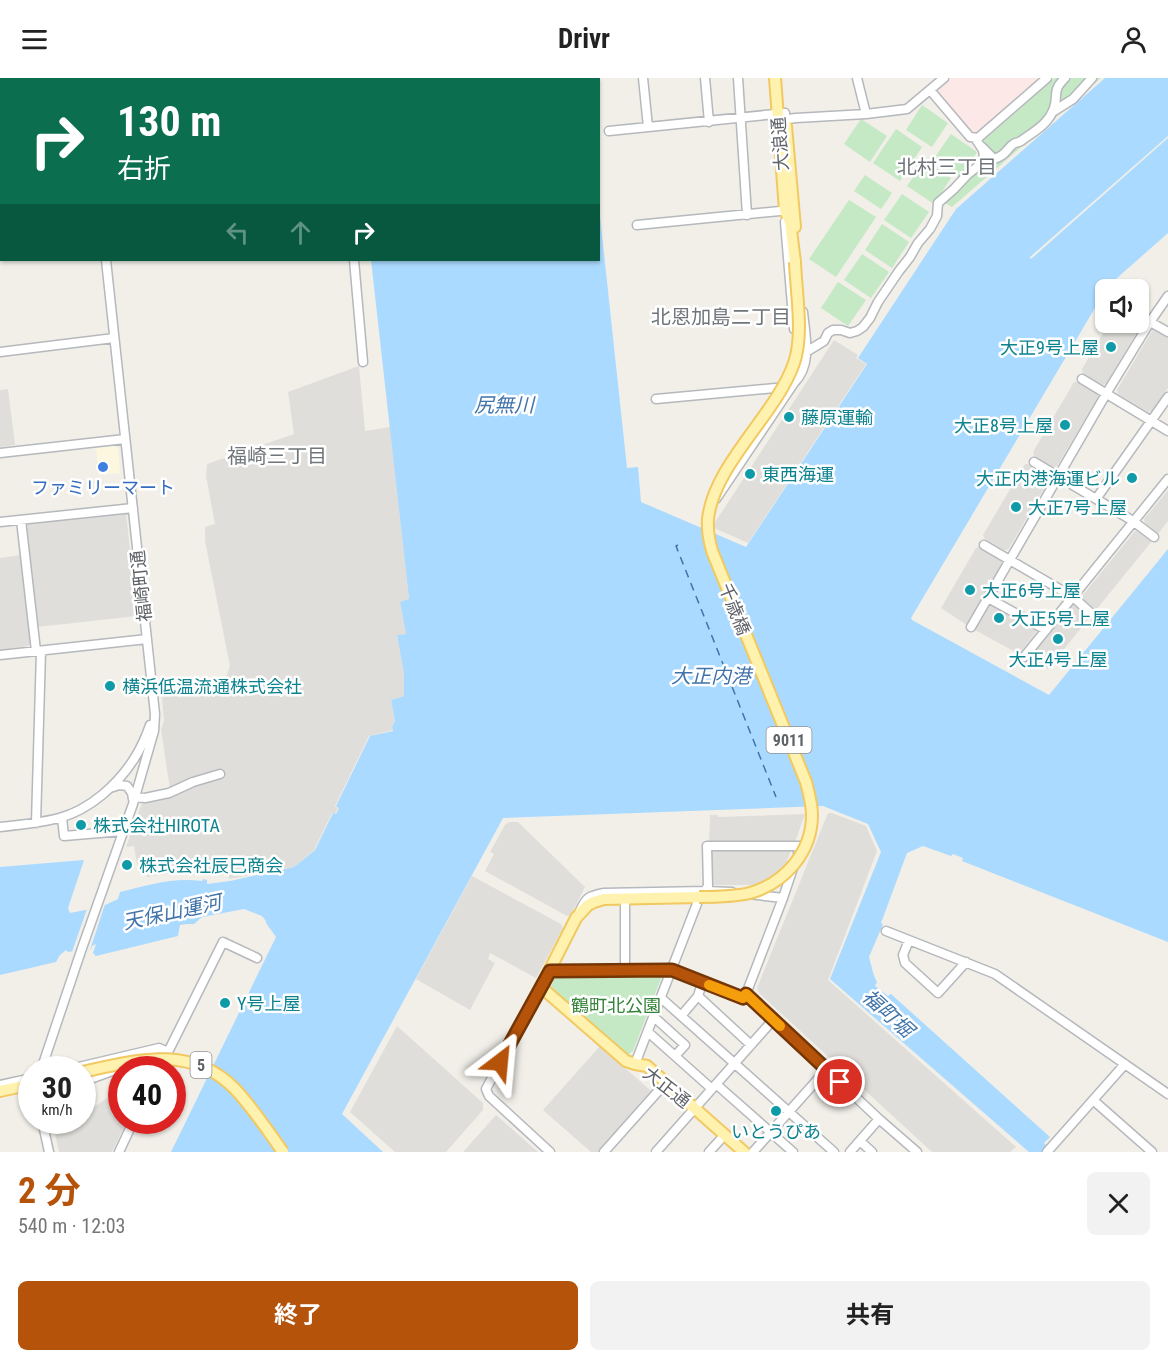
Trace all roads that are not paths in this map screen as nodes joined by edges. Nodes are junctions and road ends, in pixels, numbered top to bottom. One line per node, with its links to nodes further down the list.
1 (643, 78): 18 (street)
2 (705, 78): 17 (street)
3 (738, 78): 16 (street)
4 (775, 78): 15 (main road, 大浪通)
5 (782, 78): 15 (main road, 大浪通)
6 (856, 78): 14 (street)
7 (928, 78): 12 (street)
8 (944, 78): 12 (street)
9 (1047, 78): 20 (street)
10 (1065, 78): 13 (street)
11 (1092, 78): 13 (street)
12 (931, 90): 14 (street); 20 (street)
13 (1054, 111): 22 (street)
14 (866, 114): 15 (street)
15 (782, 117): 16 (street); 24 (main road, 大浪通)
16 (741, 118): 17 (street); 25 (street)
17 (709, 122): 18 (street)
18 (648, 127): 19 (street)
19 (609, 131)
20 (975, 138): 21 (street)
21 (982, 147): 22 (street); 23 (street)
22 (993, 159): 23 (street)
23 (980, 166): 37 (street)
24 (789, 210): 25 (street); 27 (main road); 28 (main road, 千歳橋); 35 (street)
25 (747, 214): 26 (street)
26 (637, 225)
27 (796, 233): 28 (main road); 37 (street)
28 (793, 248): 80 (main road, 千歳橋 / 9011, bridge)
29 (106, 261): 34 (street, 福崎町通)
30 (354, 261): 38 (street)
31 (1168, 296): 32 (street)
32 (1150, 322): 33 (street); 41 (street)
33 (1168, 332)
34 (114, 338): 36 (street); 46 (street, 福崎町通)
35 (796, 348): 37 (street); 40 (street)
36 (0, 352)
37 (806, 352): 40 (street)
38 (363, 362)
39 (1082, 379): 41 (street)
40 (793, 385): 43 (street); 53 (street)
41 (1106, 394): 44 (street); 49 (street)
42 (1168, 397): 44 (street)
43 (656, 399)
44 (1151, 421): 45 (street); 51 (street)
45 (1168, 431)
46 (125, 439): 47 (street); 52 (street, 福崎町通)
47 (0, 453)
48 (1034, 462): 49 (street)
49 (1059, 476): 51 (street); 59 (street)
50 (1168, 479): 55 (street)
51 (1096, 499): 55 (street)
52 (133, 508): 54 (street); 65 (street, 福崎町通)
53 (702, 519)
54 (21, 520): 56 (street); 66 (street)
55 (1133, 521): 57 (street); 60 (street)
56 (0, 522)
57 (1154, 537)
58 (984, 545): 59 (street)
59 (1010, 560): 60 (street); 61 (street)
60 (1073, 597): 62 (street); 64 (street)
61 (988, 598): 63 (street); 64 (street)
62 (1092, 614)
63 (971, 627)
64 (1046, 630): 68 (street)
65 (147, 639): 66 (street); 69 (street, 福崎町通)
66 (38, 651): 67 (street); 74 (street)
67 (0, 655)
68 (1024, 657)
69 (155, 714): 71 (street); 72 (street, 福崎町通)
70 (220, 774): 72 (street)
71 (110, 788): 72 (street); 73 (street)
72 (134, 801): 76 (street, 福崎町通)
73 (62, 818): 74 (street); 76 (street)
74 (36, 823): 75 (street)
75 (0, 826)
76 (123, 831): 101 (street, 福崎町通)
77 (705, 891): 78 (street); 78 (street); 79 (street); 82 (street)
78 (783, 898): 92 (street)
79 (698, 901): 81 (street); 88 (street)
80 (598, 903): 81 (street); 82 (main road)
81 (625, 903): 87 (street)
82 (579, 914): 89 (main road)
83 (886, 931): 84 (street)
84 (909, 940): 86 (street); 86 (street)
85 (257, 958): 100 (street)
86 (966, 962): 107 (street)
87 (625, 970): 88 (street); 89 (street)
88 (672, 970): 90 (street); 94 (street)
89 (550, 971): 91 (main road)
90 (702, 982): 92 (street); 93 (street)
91 (541, 987): 106 (main road); 131 (street)
92 (746, 994): 97 (street)
93 (698, 996): 95 (street); 99 (street)
94 (661, 998): 95 (street); 96 (street)
95 (681, 1016): 105 (street)
96 (654, 1017): 98 (street); 103 (street)
97 (773, 1020): 99 (street); 109 (street)
98 (648, 1032): 103 (street); 106 (street)
99 (751, 1045): 105 (street)
100 (168, 1052): 102 (street); 104 (street)
101 (46, 1056)
102 (166, 1056)
103 (675, 1056): 113 (street)
104 (96, 1063)
105 (735, 1063): 113 (street); 121 (street)
106 (635, 1064): 114 (main road, 大正通); 120 (main road, 大正通)
107 (1125, 1064): 117 (street); 119 (street)
108 (96, 1069): 130 (main road, 5, bridge)
109 (826, 1070): 121 (street); 122 (street)
110 (18, 1081): 111 (street)
111 (0, 1085)
112 (18, 1087): 115 (main road)
113 (714, 1087): 120 (street); 123 (street)
114 (661, 1088): 120 (main road, 大正通); 132 (street)
115 (0, 1091)
116 (18, 1092): 118 (street)
117 (1168, 1094)
118 (0, 1096)
119 (1093, 1100): 143 (street); 144 (street)
120 (692, 1111): 126 (main road, 大正通); 133 (street); 136 (main road, 大正通)
121 (789, 1112): 123 (street); 139 (street)
122 (879, 1119): 127 (street); 142 (street)
123 (770, 1132): 137 (street); 138 (street)
124 (45, 1134): 128 (street)
125 (127, 1134): 129 (street)
126 (720, 1140): 134 (street); 135 (main road, 大正通)
127 (860, 1141): 140 (street); 141 (street)
128 (49, 1152)
129 (119, 1152)
130 (283, 1152)
131 (550, 1152)
132 (604, 1152)
133 (656, 1152)
134 (709, 1152)
135 (734, 1152)
136 (744, 1152)
137 (753, 1152)
138 (793, 1152)
139 (834, 1152)
140 (850, 1152)
141 (872, 1152)
142 (917, 1152)
143 (1047, 1152)
144 (1152, 1152)

